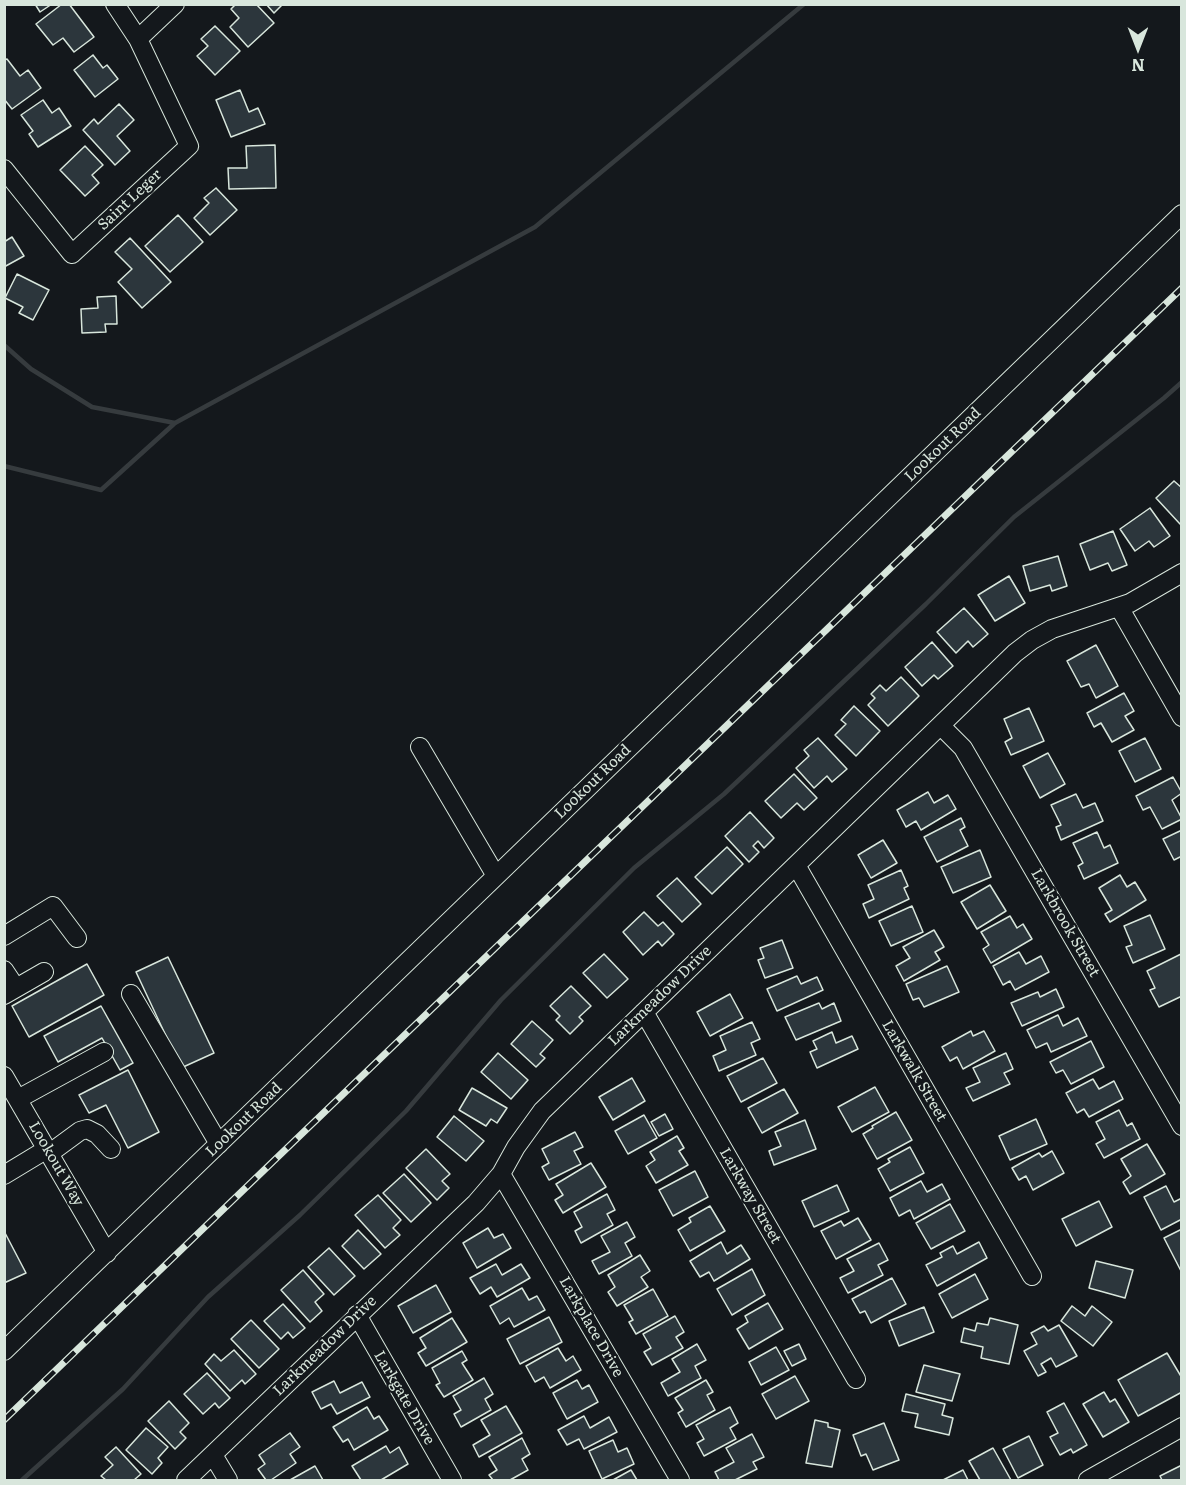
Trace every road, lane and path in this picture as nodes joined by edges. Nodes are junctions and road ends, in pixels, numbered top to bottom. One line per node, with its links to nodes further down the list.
1 (116, 4): 3 (street)
2 (175, 4): 3 (street)
3 (138, 39): 4 (street, Saint Leger)
4 (4, 169)
5 (1182, 214): 12 (street, Lookout Road)
6 (1182, 573): 7 (street, Larkmeadow Drive)
7 (1119, 607): 8 (street); 9 (street, Larkmeadow Drive)
8 (1182, 717)
9 (941, 726): 11 (street, Larkmeadow Drive); 23 (street, Larkbrook Street)
10 (420, 747): 12 (street)
11 (796, 865): 19 (street, Larkmeadow Drive); 30 (street, Larkwalk Street)
12 (496, 876): 24 (street, Lookout Road)
13 (4, 936): 14 (street)
14 (77, 938)
15 (4, 970): 17 (street)
16 (44, 972): 17 (street)
17 (10, 992)
18 (131, 994): 24 (street)
19 (644, 1012): 27 (street, Larkmeadow Drive); 33 (street, Larkway Street)
20 (104, 1052): 22 (street)
21 (4, 1076): 22 (street, Lookout Way)
22 (18, 1099): 26 (street, Lookout Way)
23 (1182, 1126)
24 (219, 1144): 29 (street, Lookout Road)
25 (111, 1149): 26 (street)
26 (48, 1151): 28 (street); 29 (street, Lookout Way)
27 (501, 1174): 31 (street, Larkmeadow Drive); 39 (street, Larkplace Drive)
28 (4, 1175)
29 (107, 1253): 32 (street, Lookout Road)
30 (1032, 1276)
31 (357, 1315): 35 (street, Larkmeadow Drive); 38 (street, Larkgate Drive)
32 (4, 1351)
33 (856, 1379)
34 (1182, 1427): 40 (street)
35 (213, 1455): 36 (street, Larkmeadow Drive); 37 (street)
36 (186, 1480)
37 (228, 1480)
38 (452, 1480)
39 (680, 1480)
40 (1088, 1480)

